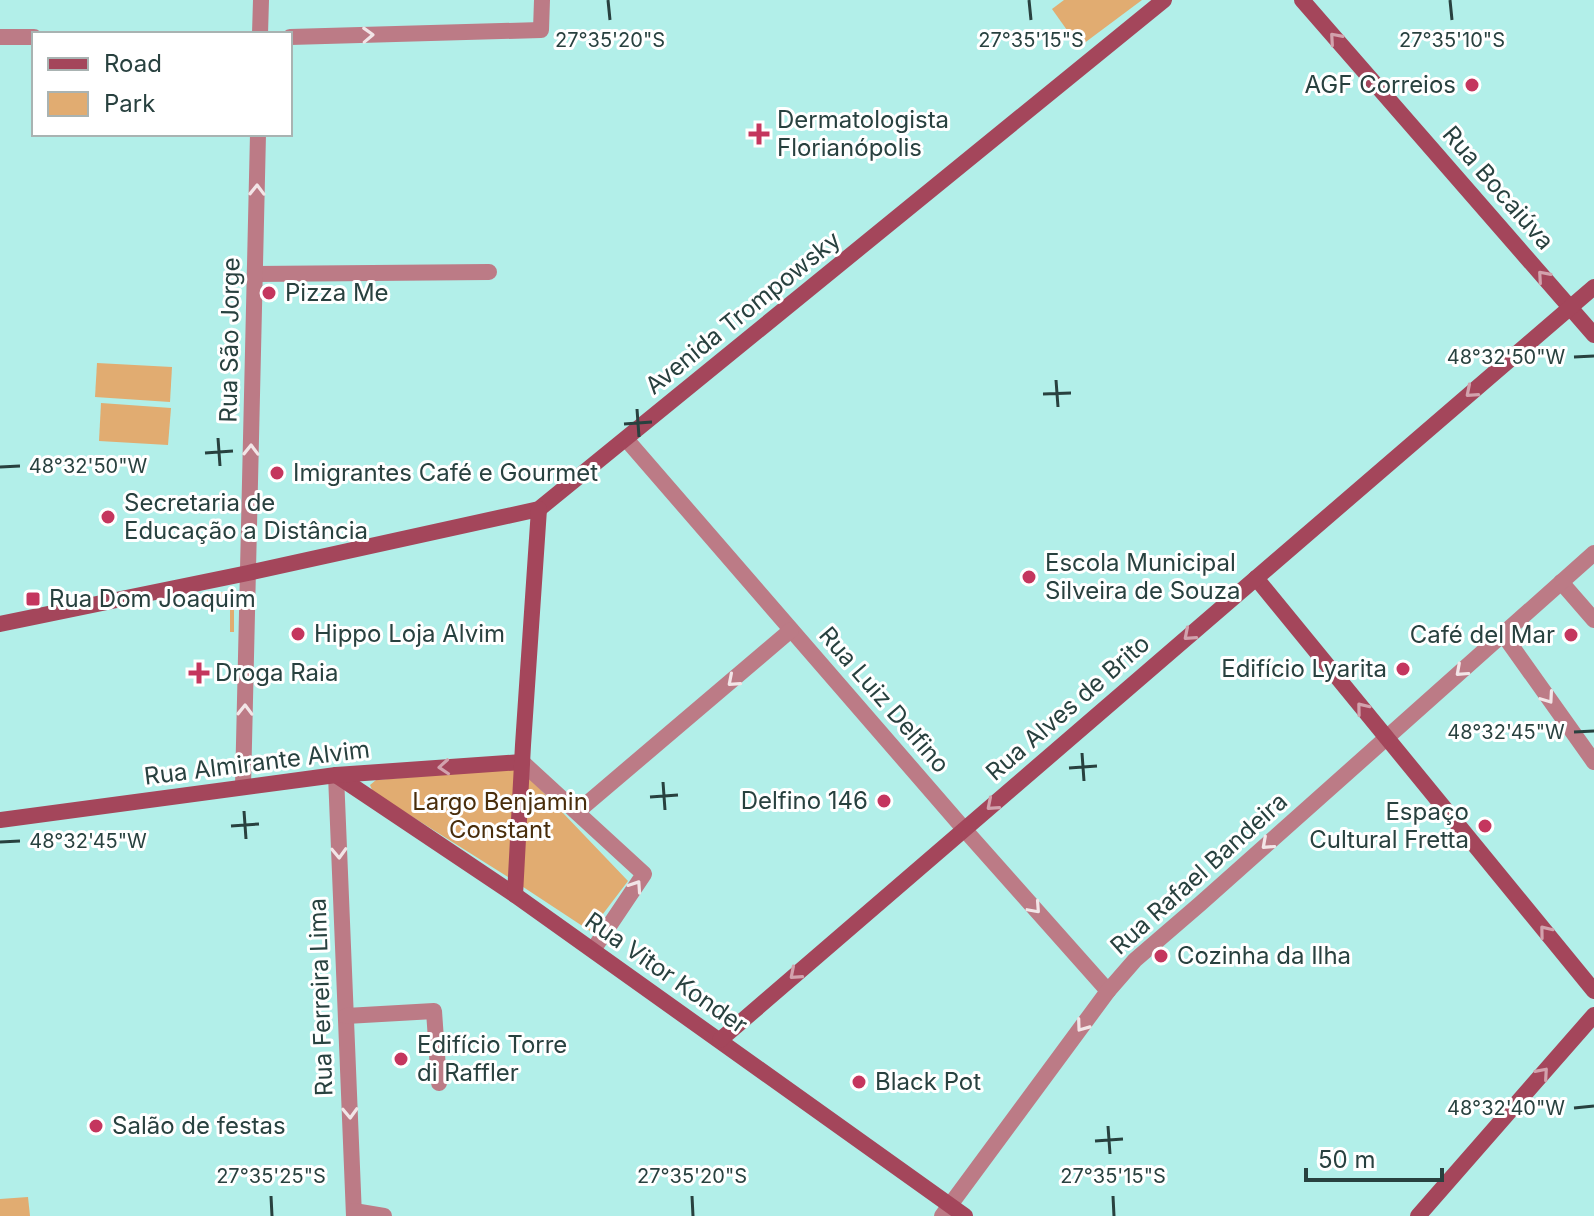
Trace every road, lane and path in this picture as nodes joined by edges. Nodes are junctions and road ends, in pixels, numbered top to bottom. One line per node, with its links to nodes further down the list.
1 (261, 0): 5 (street)
2 (542, 0): 8 (street, one-way to 2)
3 (1164, 0): 15 (main road, Avenida Trompowsky)
4 (1302, 0): 13 (main road, Rua Bocaiúva, one-way to 4)
5 (260, 32)
6 (0, 37): 7 (street)
7 (32, 37)
8 (292, 37)
9 (258, 136): 11 (street, Rua São Jorge, one-way to 9)
10 (489, 272): 11 (street)
11 (255, 274): 18 (street, Rua São Jorge, one-way to 11)
12 (1594, 287): 13 (main road, Rua Alves de Brito)
13 (1570, 307): 14 (main road, Rua Bocaiúva); 19 (main road, Rua Alves de Brito, one-way to 19)
14 (1594, 335)
15 (626, 439): 16 (main road, Avenida Trompowsky); 23 (street, Rua Luiz Delfino)
16 (539, 509): 18 (main road); 26 (main road)
17 (1594, 553): 20 (street, Rua Rafael Bandeira)
18 (248, 573): 22 (main road); 29 (street, Rua São Jorge, one-way to 18)
19 (1256, 578): 25 (main road, one-way to 19); 32 (main road, Rua Alves de Brito, one-way to 32)
20 (1561, 582): 21 (street); 24 (street, Rua Rafael Bandeira)
21 (1594, 620)
22 (0, 624)
23 (791, 630): 30 (street, one-way to 30); 32 (street, Rua Luiz Delfino)
24 (1503, 634): 25 (street, Rua Rafael Bandeira, one-way to 25); 27 (street, one-way to 27)
25 (1386, 738): 37 (street, Rua Rafael Bandeira, one-way to 37); 38 (main road, one-way to 25)
26 (522, 762): 28 (main road, Rua Almirante Alvim, one-way to 28); 30 (street); 33 (main road)
27 (1594, 762)
28 (336, 775): 29 (main road, Rua Almirante Alvim); 34 (main road, Rua Vitor Konder); 40 (street, Rua Ferreira Lima, one-way to 40)
29 (243, 787): 31 (main road, Rua Almirante Alvim)
30 (577, 812): 36 (street, one-way to 30)
31 (0, 820)
32 (964, 829): 37 (street, Rua Luiz Delfino, one-way to 37); 41 (main road, Rua Alves de Brito, one-way to 41)
33 (517, 858): 34 (main road); 35 (main road)
34 (485, 875): 35 (main road, Rua Vitor Konder)
35 (515, 895): 36 (main road, Rua Vitor Konder)
36 (593, 950): 41 (main road, Rua Vitor Konder)
37 (1108, 991): 43 (street, Rua Rafael Bandeira, one-way to 43)
38 (1594, 991)
39 (1594, 1015): 47 (main road, one-way to 39)
40 (346, 1016): 42 (street); 44 (street, Rua Ferreira Lima, one-way to 44)
41 (720, 1040): 43 (main road, Rua Vitor Konder)
42 (439, 1083)
43 (946, 1211): 46 (main road, Rua Vitor Konder)
44 (354, 1213): 45 (street)
45 (384, 1216)
46 (965, 1216)
47 (1418, 1216)

